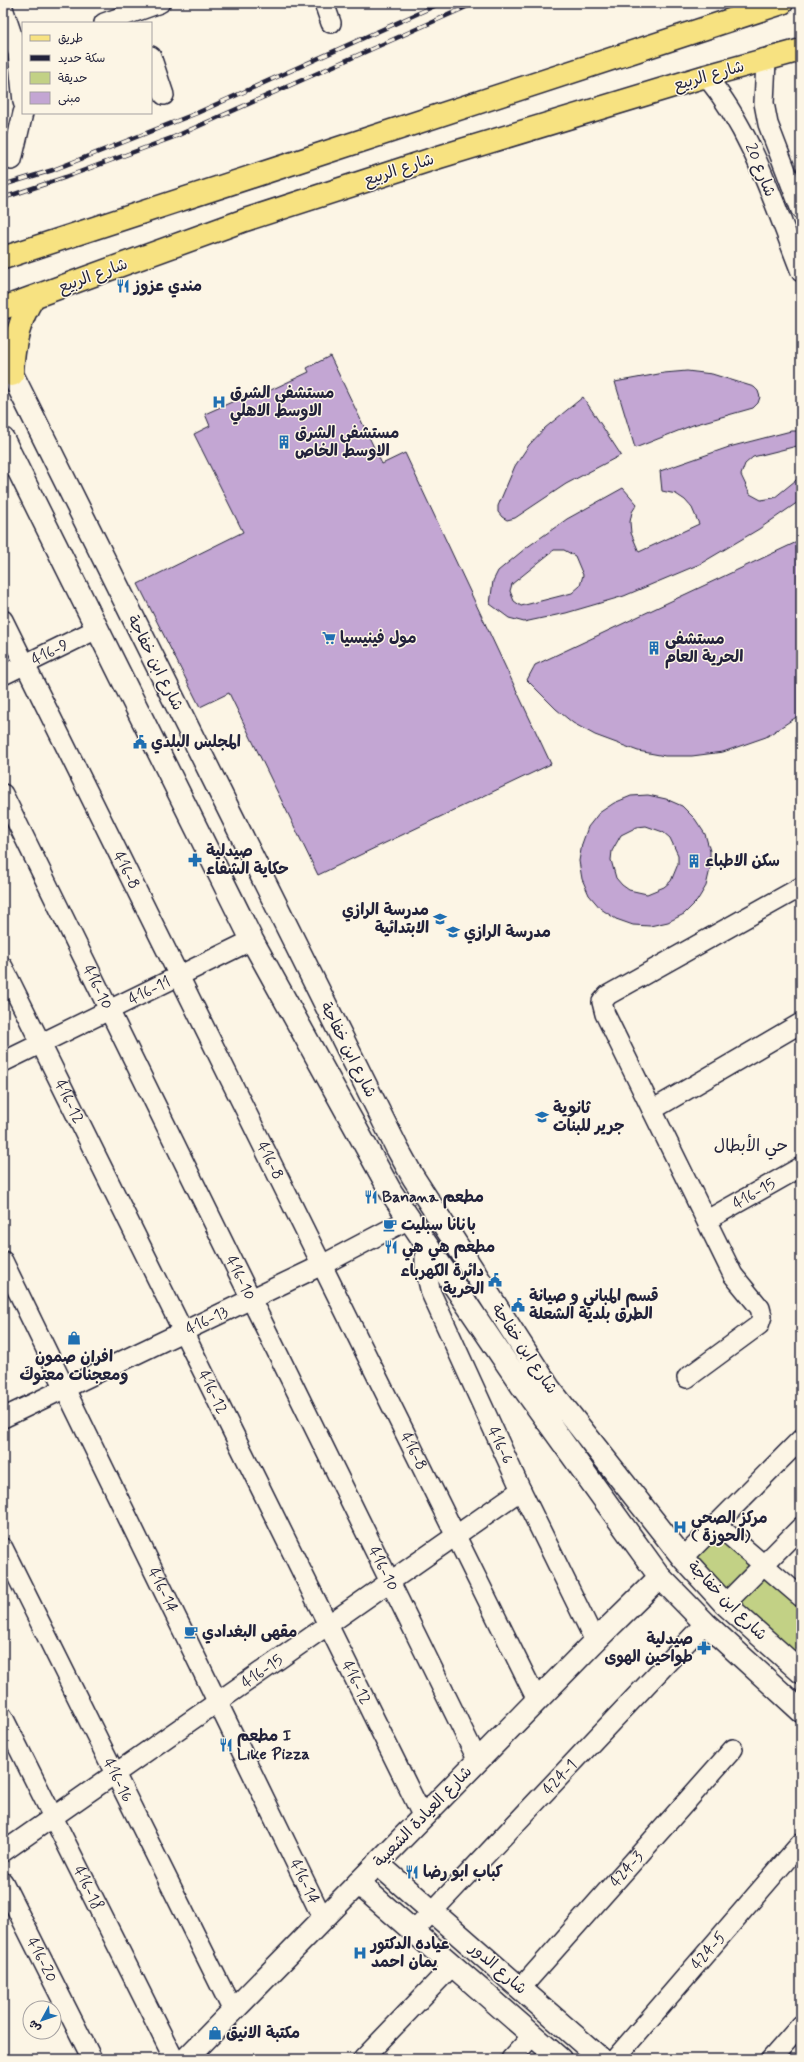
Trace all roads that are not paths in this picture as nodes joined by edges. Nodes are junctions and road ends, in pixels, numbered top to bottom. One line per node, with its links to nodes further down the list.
1 (160, 3): 5 (street)
2 (324, 3): 7 (street)
3 (782, 3): 18 (main road)
4 (3, 8): 9 (street)
5 (137, 12): 6 (street)
6 (107, 22)
7 (331, 23)
8 (801, 50): 11 (main road, شارع الربيع)
9 (15, 55): 14 (street)
10 (152, 59): 13 (street)
11 (766, 61): 12 (main road, شارع الربيع); 17 (street, شارع 20)
12 (706, 76): 19 (street, شارع 20); 20 (main road, شارع الربيع)
13 (164, 95)
14 (22, 96)
15 (23, 114): 16 (street)
16 (12, 160)
17 (801, 210)
18 (3, 258)
19 (801, 272)
20 (34, 297): 21 (main road, شارع الربيع); 22 (main road)
21 (3, 308)
22 (6, 368): 41 (street, شارع ابن خفاجة)
23 (3, 439): 25 (street, شارع ابن خفاجة)
24 (3, 620): 26 (street, 416-8)
25 (97, 629): 26 (street, 416-9); 30 (street, شارع ابن خفاجة)
26 (25, 664): 27 (street, 416-9); 32 (street, 416-8)
27 (3, 675)
28 (3, 794): 33 (street, 416-10)
29 (799, 893): 37 (street)
30 (252, 940): 32 (street, 416-11); 39 (street, شارع ابن خفاجة)
31 (3, 967): 35 (street, 416-12)
32 (179, 976): 33 (street, 416-11); 44 (street, 416-8)
33 (109, 1010): 35 (street, 416-11); 45 (street, 416-10)
34 (801, 1023): 37 (street)
35 (41, 1043): 36 (street, 416-11); 46 (street, 416-12)
36 (3, 1062)
37 (652, 1110): 40 (street)
38 (801, 1167): 40 (street, 416-15)
39 (409, 1219): 42 (street, شارع ابن خفاجة); 44 (street, 416-13)
40 (706, 1220): 47 (street)
41 (446, 1228): 42 (street); 56 (street, شارع ابن خفاجة)
42 (425, 1243): 51 (street, 416-6); 58 (street, شارع ابن خفاجة)
43 (3, 1261): 48 (street, 416-14)
44 (322, 1266): 45 (street, 416-13); 54 (street, 416-8)
45 (251, 1299): 46 (street, 416-13); 59 (street, 416-10)
46 (183, 1332): 48 (street, 416-13); 63 (street, 416-12)
47 (687, 1378)
48 (65, 1388): 49 (street, 416-13); 67 (street, 416-14)
49 (3, 1418)
50 (801, 1439): 52 (street)
51 (521, 1490): 54 (street, 416-15); 64 (street, 416-6)
52 (716, 1524): 56 (street); 57 (street)
53 (801, 1527): 57 (street)
54 (455, 1536): 59 (street, 416-15); 66 (street, 416-8)
55 (3, 1548): 72 (street, 416-16)
56 (683, 1558): 61 (street, شارع ابن خفاجة)
57 (764, 1565): 60 (street); 61 (street)
58 (660, 1577): 62 (street, شارع ابن خفاجة); 64 (street, شارع العيادة الشعبية)
59 (390, 1581): 63 (street, 416-15); 71 (street, 416-10)
60 (801, 1597)
61 (725, 1604): 65 (street, شارع ابن خفاجة)
62 (705, 1624): 68 (street, شارع ابن خفاجة); 80 (street, 424-1)
63 (328, 1625): 67 (street, 416-15); 74 (street, 416-12)
64 (595, 1641): 66 (street, شارع العيادة الشعبية)
65 (801, 1672)
66 (537, 1700): 71 (street, شارع العيادة الشعبية)
67 (217, 1702): 72 (street, 416-15); 81 (street, 416-14)
68 (801, 1711)
69 (3, 1717): 73 (street, 416-18)
70 (733, 1749): 84 (street, 424-3)
71 (478, 1761): 74 (street, شارع العيادة الشعبية)
72 (116, 1773): 73 (street, 416-15); 85 (street, 416-16)
73 (53, 1817): 76 (street, 416-15); 89 (street, 416-18)
74 (423, 1817): 77 (street, شارع العيادة الشعبية)
75 (801, 1843): 95 (street, 424-5)
76 (3, 1852)
77 (377, 1863): 79 (street, شارع العيادة الشعبية); 80 (street, شارع الدور)
78 (3, 1882): 88 (street, 416-20)
79 (358, 1883): 81 (street, شارع العيادة الشعبية); 82 (street, شارع الدور)
80 (431, 1910): 82 (street, 424-1); 84 (street, شارع الدور)
81 (323, 1919): 85 (street, شارع العيادة الشعبية)
82 (414, 1931): 83 (street, شارع الدور)
83 (453, 1965): 87 (street, شارع الدور); 91 (street)
84 (521, 1988): 94 (street, شارع الدور)
85 (233, 2011): 90 (street, شارع العيادة الشعبية)
86 (801, 2025): 96 (street)
87 (533, 2035): 92 (street); 93 (street, شارع الدور)
88 (92, 2059)
89 (174, 2059)
90 (186, 2059)
91 (362, 2059)
92 (511, 2059)
93 (560, 2059)
94 (602, 2059)
95 (615, 2059)
96 (771, 2059)

